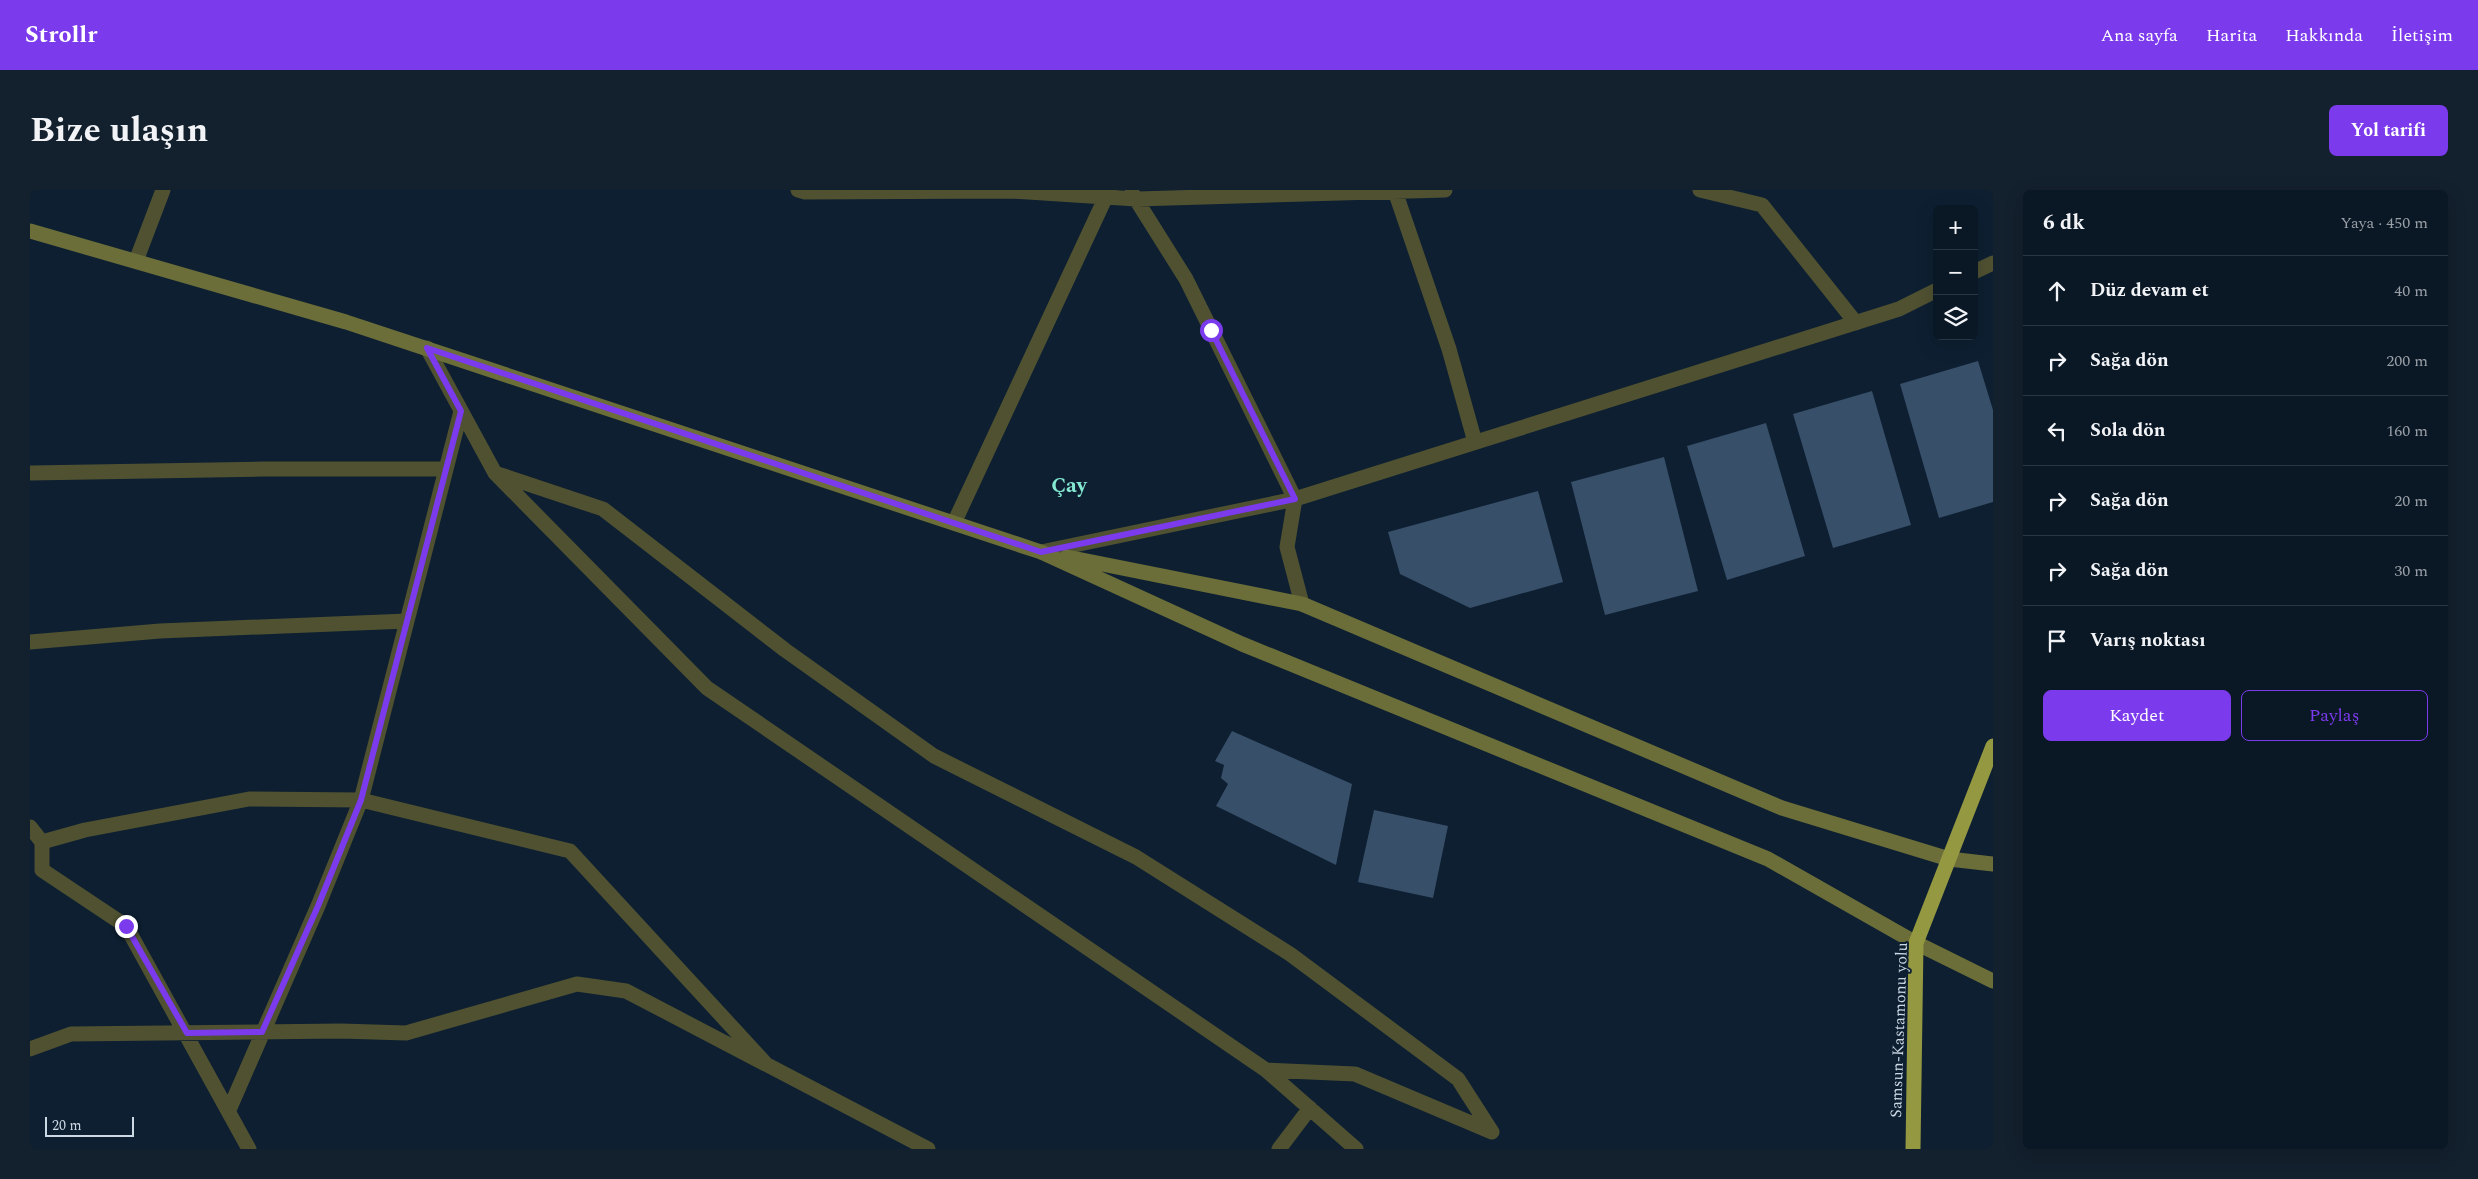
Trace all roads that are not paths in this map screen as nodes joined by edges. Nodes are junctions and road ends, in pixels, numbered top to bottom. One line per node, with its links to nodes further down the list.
1 (163, 190): 10 (street)
2 (798, 190): 7 (street)
3 (1445, 190): 6 (street)
4 (1700, 190): 14 (street)
5 (1356, 191): 6 (street); 8 (street)
6 (1395, 191): 17 (street)
7 (1108, 194): 8 (street); 22 (street)
8 (1133, 195): 21 (street)
9 (30, 231): 10 (main road)
10 (136, 261): 15 (main road)
11 (1993, 263): 12 (street)
12 (1978, 270)
13 (1933, 292): 14 (street)
14 (1856, 323): 17 (street)
15 (427, 348): 16 (street); 22 (main road)
16 (461, 411): 18 (street); 19 (street)
17 (1474, 442): 21 (street)
18 (446, 469): 20 (street); 25 (street)
19 (495, 473): 39 (street); 39 (street)
20 (30, 474)
21 (1295, 499): 23 (street); 24 (street)
22 (954, 523): 23 (main road)
23 (1041, 552): 24 (main road); 33 (main road)
24 (1302, 604): 31 (main road)
25 (407, 620): 26 (street); 28 (street)
26 (30, 642)
27 (1993, 746): 31 (highway, Samsun-Kastamonu yolu)
28 (361, 800): 30 (street); 35 (street); 38 (street)
29 (30, 827): 30 (street)
30 (42, 842): 36 (street)
31 (1949, 860): 32 (main road); 33 (highway, Samsun-Kastamonu yolu)
32 (1993, 864)
33 (1916, 944): 34 (main road); 46 (highway, Samsun-Kastamonu yolu)
34 (1993, 980)
35 (262, 1032): 36 (street); 38 (street); 41 (street)
36 (187, 1033): 37 (street); 41 (street)
37 (30, 1049)
38 (766, 1064): 43 (street)
39 (1266, 1070): 40 (street)
40 (1310, 1108): 44 (street); 45 (street)
41 (229, 1110): 42 (street)
42 (249, 1149)
43 (928, 1149)
44 (1279, 1149)
45 (1356, 1149)
46 (1913, 1149)

